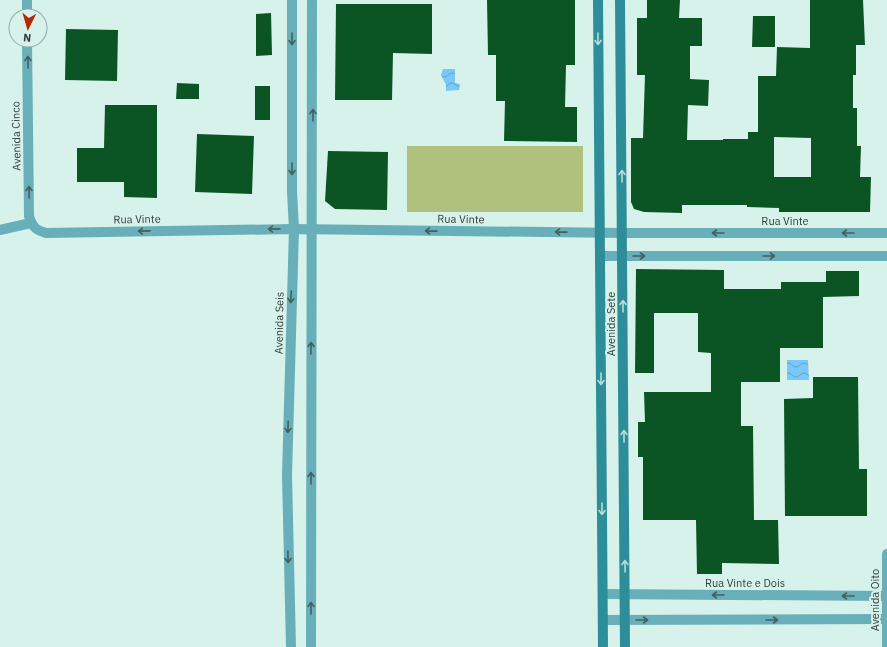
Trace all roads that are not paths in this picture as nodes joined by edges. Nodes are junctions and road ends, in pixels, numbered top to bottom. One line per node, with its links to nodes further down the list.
1 (292, 0): 7 (street, Avenida Seis, one-way to 7)
2 (312, 0): 8 (street, one-way to 2)
3 (598, 0): 10 (street, Avenida Sete, one-way to 10)
4 (620, 0): 11 (street, Avenida Sete, one-way to 4)
5 (28, 48): 6 (street, Avenida Cinco, one-way to 5)
6 (33, 226): 7 (street, Rua Vinte, one-way to 6); 9 (street)
7 (294, 229): 8 (street, Rua Vinte); 23 (street, Avenida Seis, one-way to 23)
8 (313, 229): 10 (street, Rua Vinte, one-way to 8); 24 (street, one-way to 8)
9 (0, 230)
10 (600, 232): 11 (street, Rua Vinte); 13 (street, Avenida Sete)
11 (622, 233): 12 (street, Rua Vinte, one-way to 11); 14 (street, Avenida Sete)
12 (887, 233)
13 (600, 256): 14 (street); 17 (street, Avenida Sete, one-way to 17)
14 (622, 256): 15 (street, one-way to 15); 18 (street, Avenida Sete, one-way to 14)
15 (887, 256)
16 (887, 554): 19 (street, Avenida Oito)
17 (603, 594): 18 (street, Rua Vinte e Dois); 21 (street, Avenida Sete)
18 (625, 594): 19 (street, Rua Vinte e Dois, one-way to 18); 22 (street, Avenida Sete)
19 (887, 596): 20 (street, Avenida Oito)
20 (887, 619): 22 (street, one-way to 20); 27 (street, Avenida Oito)
21 (603, 620): 22 (street); 25 (street, Avenida Sete)
22 (625, 620): 26 (street, Avenida Sete)
23 (291, 647)
24 (310, 647)
25 (603, 647)
26 (625, 647)
27 (887, 647)

